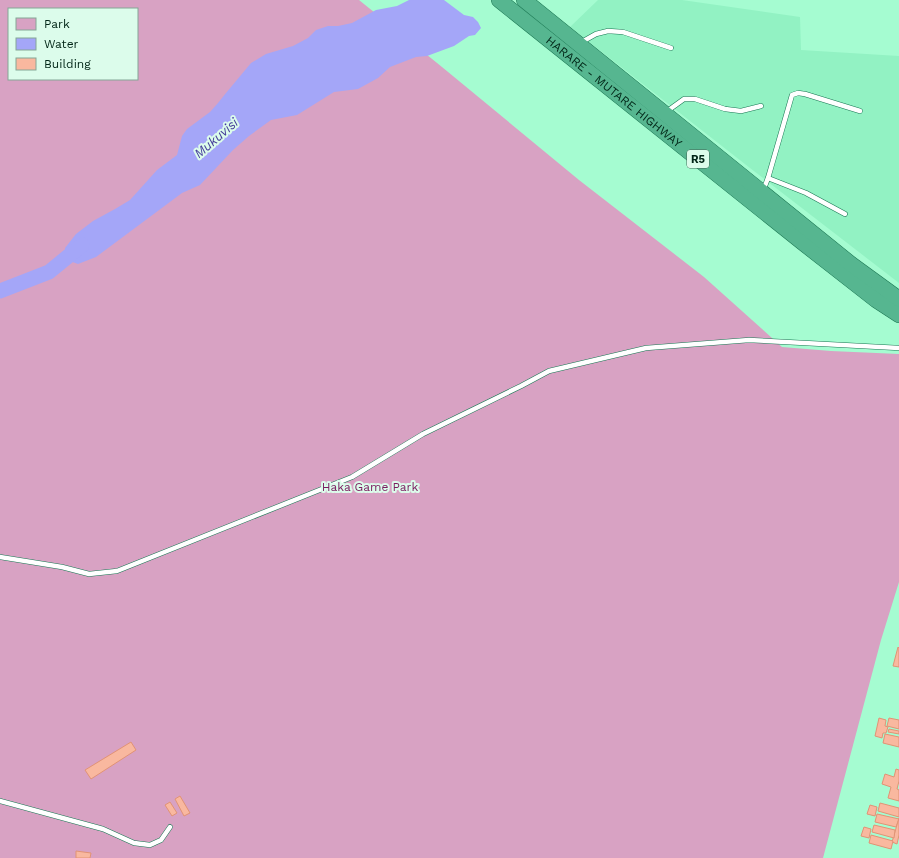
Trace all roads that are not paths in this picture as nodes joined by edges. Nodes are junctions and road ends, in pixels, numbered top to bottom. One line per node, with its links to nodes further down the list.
1 (499, 0): 12 (highway, HARARE - MUTARE HIGHWAY / R5)
2 (524, 0): 3 (highway, HARARE - MUTARE HIGHWAY / R5)
3 (578, 43): 4 (lane); 7 (highway, HARARE - MUTARE HIGHWAY / R5)
4 (671, 48)
5 (761, 106): 7 (lane)
6 (860, 111): 8 (lane)
7 (665, 113): 9 (highway, HARARE - MUTARE HIGHWAY / R5)
8 (768, 178): 9 (lane); 10 (lane)
9 (762, 192): 11 (highway, HARARE - MUTARE HIGHWAY / R5)
10 (845, 214)
11 (899, 299)
12 (899, 315)
13 (899, 348): 14 (lane)
14 (0, 557)
15 (0, 801): 16 (lane)
16 (170, 827)

